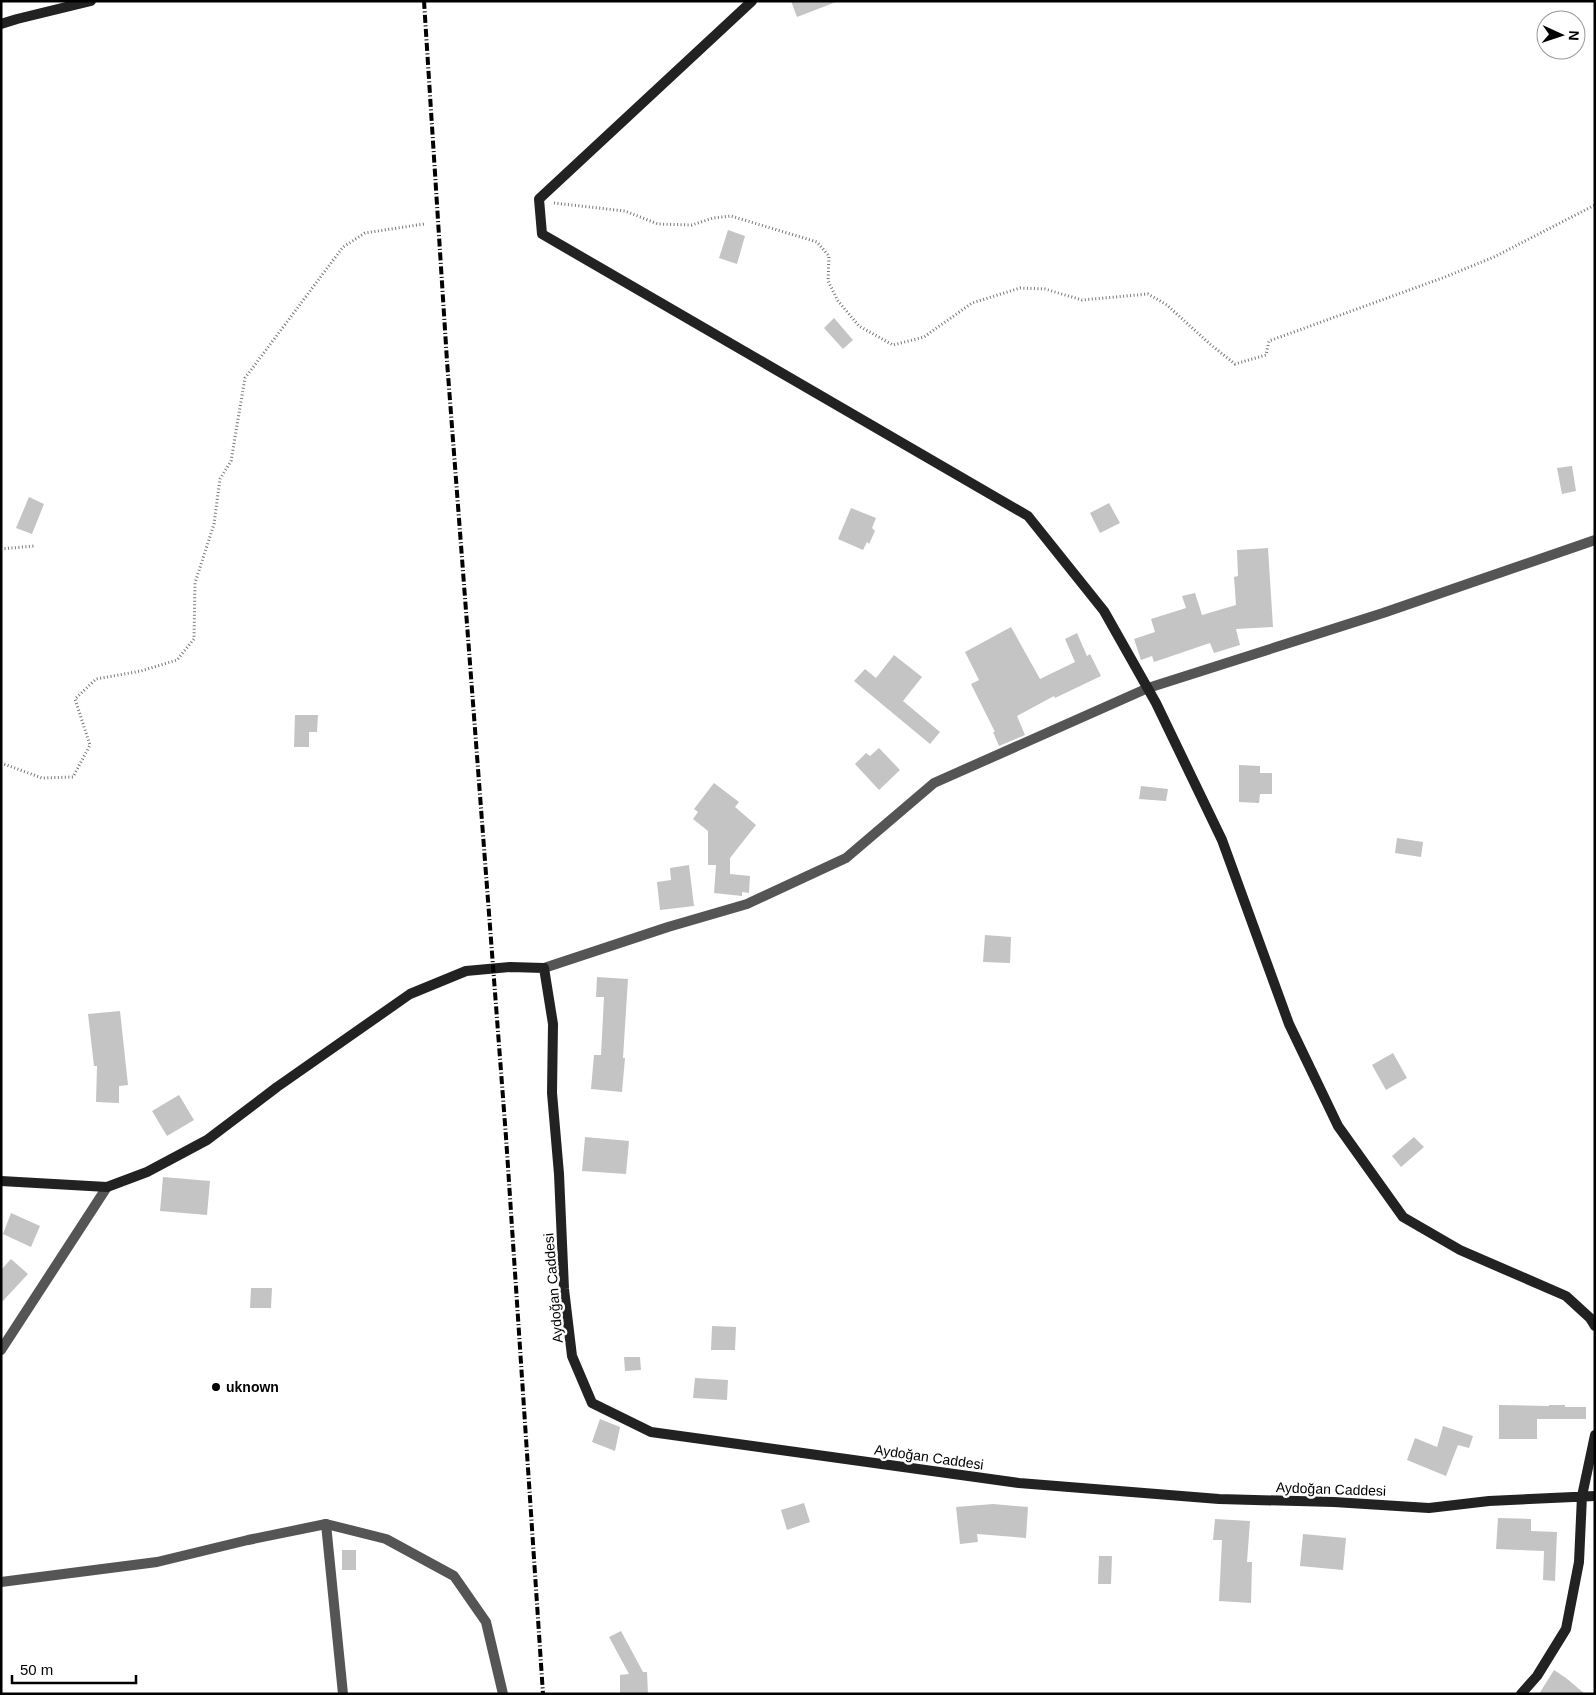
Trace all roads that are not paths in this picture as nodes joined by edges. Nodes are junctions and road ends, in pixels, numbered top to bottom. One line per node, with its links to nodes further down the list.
1 (91, 1): 3 (street)
2 (752, 1): 5 (street)
3 (1, 24)
4 (1595, 540): 5 (street)
5 (1148, 688): 6 (street); 9 (street)
6 (544, 968): 8 (street); 12 (street, Aydoğan Caddesi)
7 (1, 1182): 8 (street)
8 (107, 1187): 10 (street)
9 (1595, 1326)
10 (1, 1350)
11 (1595, 1435): 12 (street)
12 (1582, 1496): 13 (street, Aydoğan Caddesi); 18 (street)
13 (1595, 1496)
14 (326, 1524): 15 (street); 16 (street); 17 (street)
15 (1, 1582)
16 (343, 1694)
17 (503, 1694)
18 (1521, 1694)

